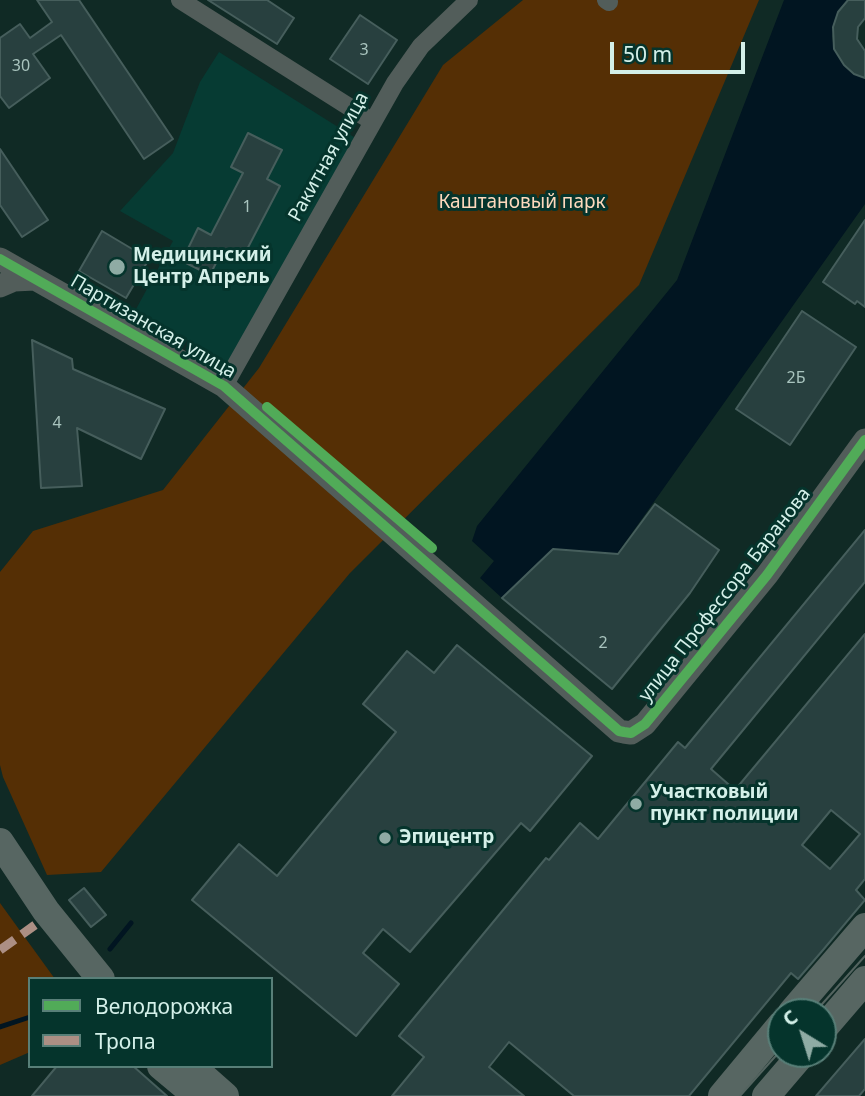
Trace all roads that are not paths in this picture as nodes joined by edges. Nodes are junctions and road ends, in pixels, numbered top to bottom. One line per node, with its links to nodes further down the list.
1 (180, 0): 3 (street)
2 (468, 0): 3 (street, Ракитная улица)
3 (373, 122): 7 (street, Ракитная улица)
4 (0, 259): 5 (street, Партизанская улица)
5 (35, 279): 6 (street); 7 (street, Партизанская улица)
6 (0, 286)
7 (224, 386): 9 (street, Партизанская улица)
8 (865, 440): 9 (street, улица Профессора Баранова)
9 (597, 711)
10 (0, 842): 14 (main road)
11 (0, 876): 13 (main road)
12 (865, 927): 16 (main road)
13 (75, 977)
14 (99, 977)
15 (865, 980): 17 (main road)
16 (804, 998)
17 (837, 1013)
18 (767, 1042): 24 (main road)
19 (163, 1068): 22 (main road)
20 (193, 1068): 23 (main road)
21 (790, 1068): 25 (main road)
22 (197, 1096)
23 (225, 1096)
24 (722, 1096)
25 (766, 1096)

